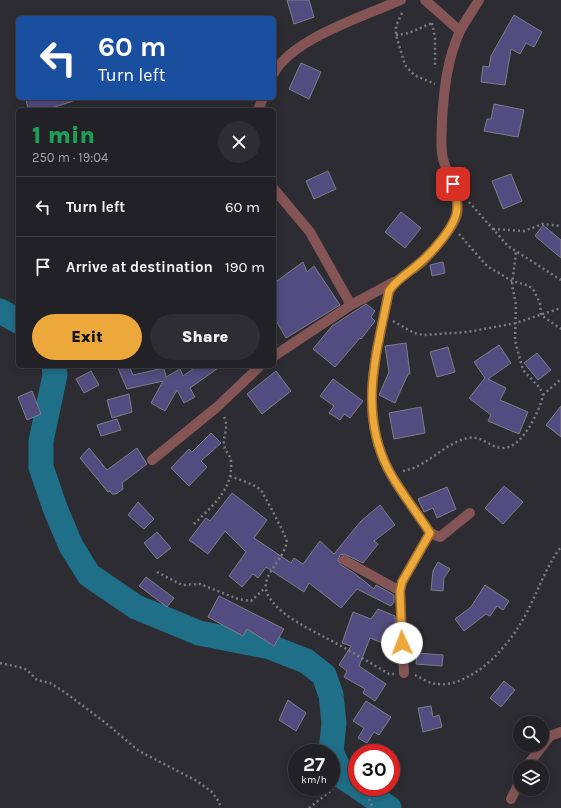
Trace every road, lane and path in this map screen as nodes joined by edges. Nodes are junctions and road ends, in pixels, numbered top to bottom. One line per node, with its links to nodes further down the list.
1 (401, 0): 9 (street)
2 (425, 0): 7 (street)
3 (479, 0): 7 (street)
4 (404, 11): 8 (path)
5 (431, 19): 6 (path)
6 (432, 23): 8 (path); 10 (path)
7 (460, 31): 12 (street)
8 (396, 34): 12 (path)
9 (276, 69)
10 (436, 71)
11 (436, 78): 12 (path)
12 (440, 86): 15 (street)
13 (276, 191): 22 (street)
14 (467, 200): 17 (path)
15 (452, 226): 20 (path); 21 (street)
16 (561, 226): 17 (path)
17 (492, 229): 18 (path)
18 (516, 252): 19 (path); 20 (path)
19 (561, 280)
20 (512, 281): 24 (path); 26 (path)
21 (394, 282): 22 (street); 25 (street)
22 (351, 305): 28 (street)
23 (561, 308): 24 (path)
24 (541, 315): 26 (path); 27 (path)
25 (384, 316): 26 (path); 34 (street)
26 (516, 323): 31 (path)
27 (561, 329)
28 (276, 355)
29 (258, 368): 32 (street)
30 (561, 379): 31 (path)
31 (543, 395): 34 (path)
32 (217, 407): 33 (street); 35 (path)
33 (152, 460)
34 (388, 470): 38 (street)
35 (230, 476): 37 (path); 42 (path)
36 (470, 513): 38 (street)
37 (194, 524)
38 (430, 533): 43 (street)
39 (561, 547): 45 (path)
40 (344, 560): 43 (street)
41 (157, 572): 42 (path)
42 (265, 588): 45 (path)
43 (400, 591): 45 (street)
44 (0, 663): 52 (path)
45 (404, 673)
46 (561, 732): 47 (street)
47 (531, 760)
48 (513, 795): 51 (street)
49 (324, 796): 53 (path)
50 (369, 799): 54 (path)
51 (511, 799)
52 (221, 808)
53 (309, 808)
54 (373, 808)

